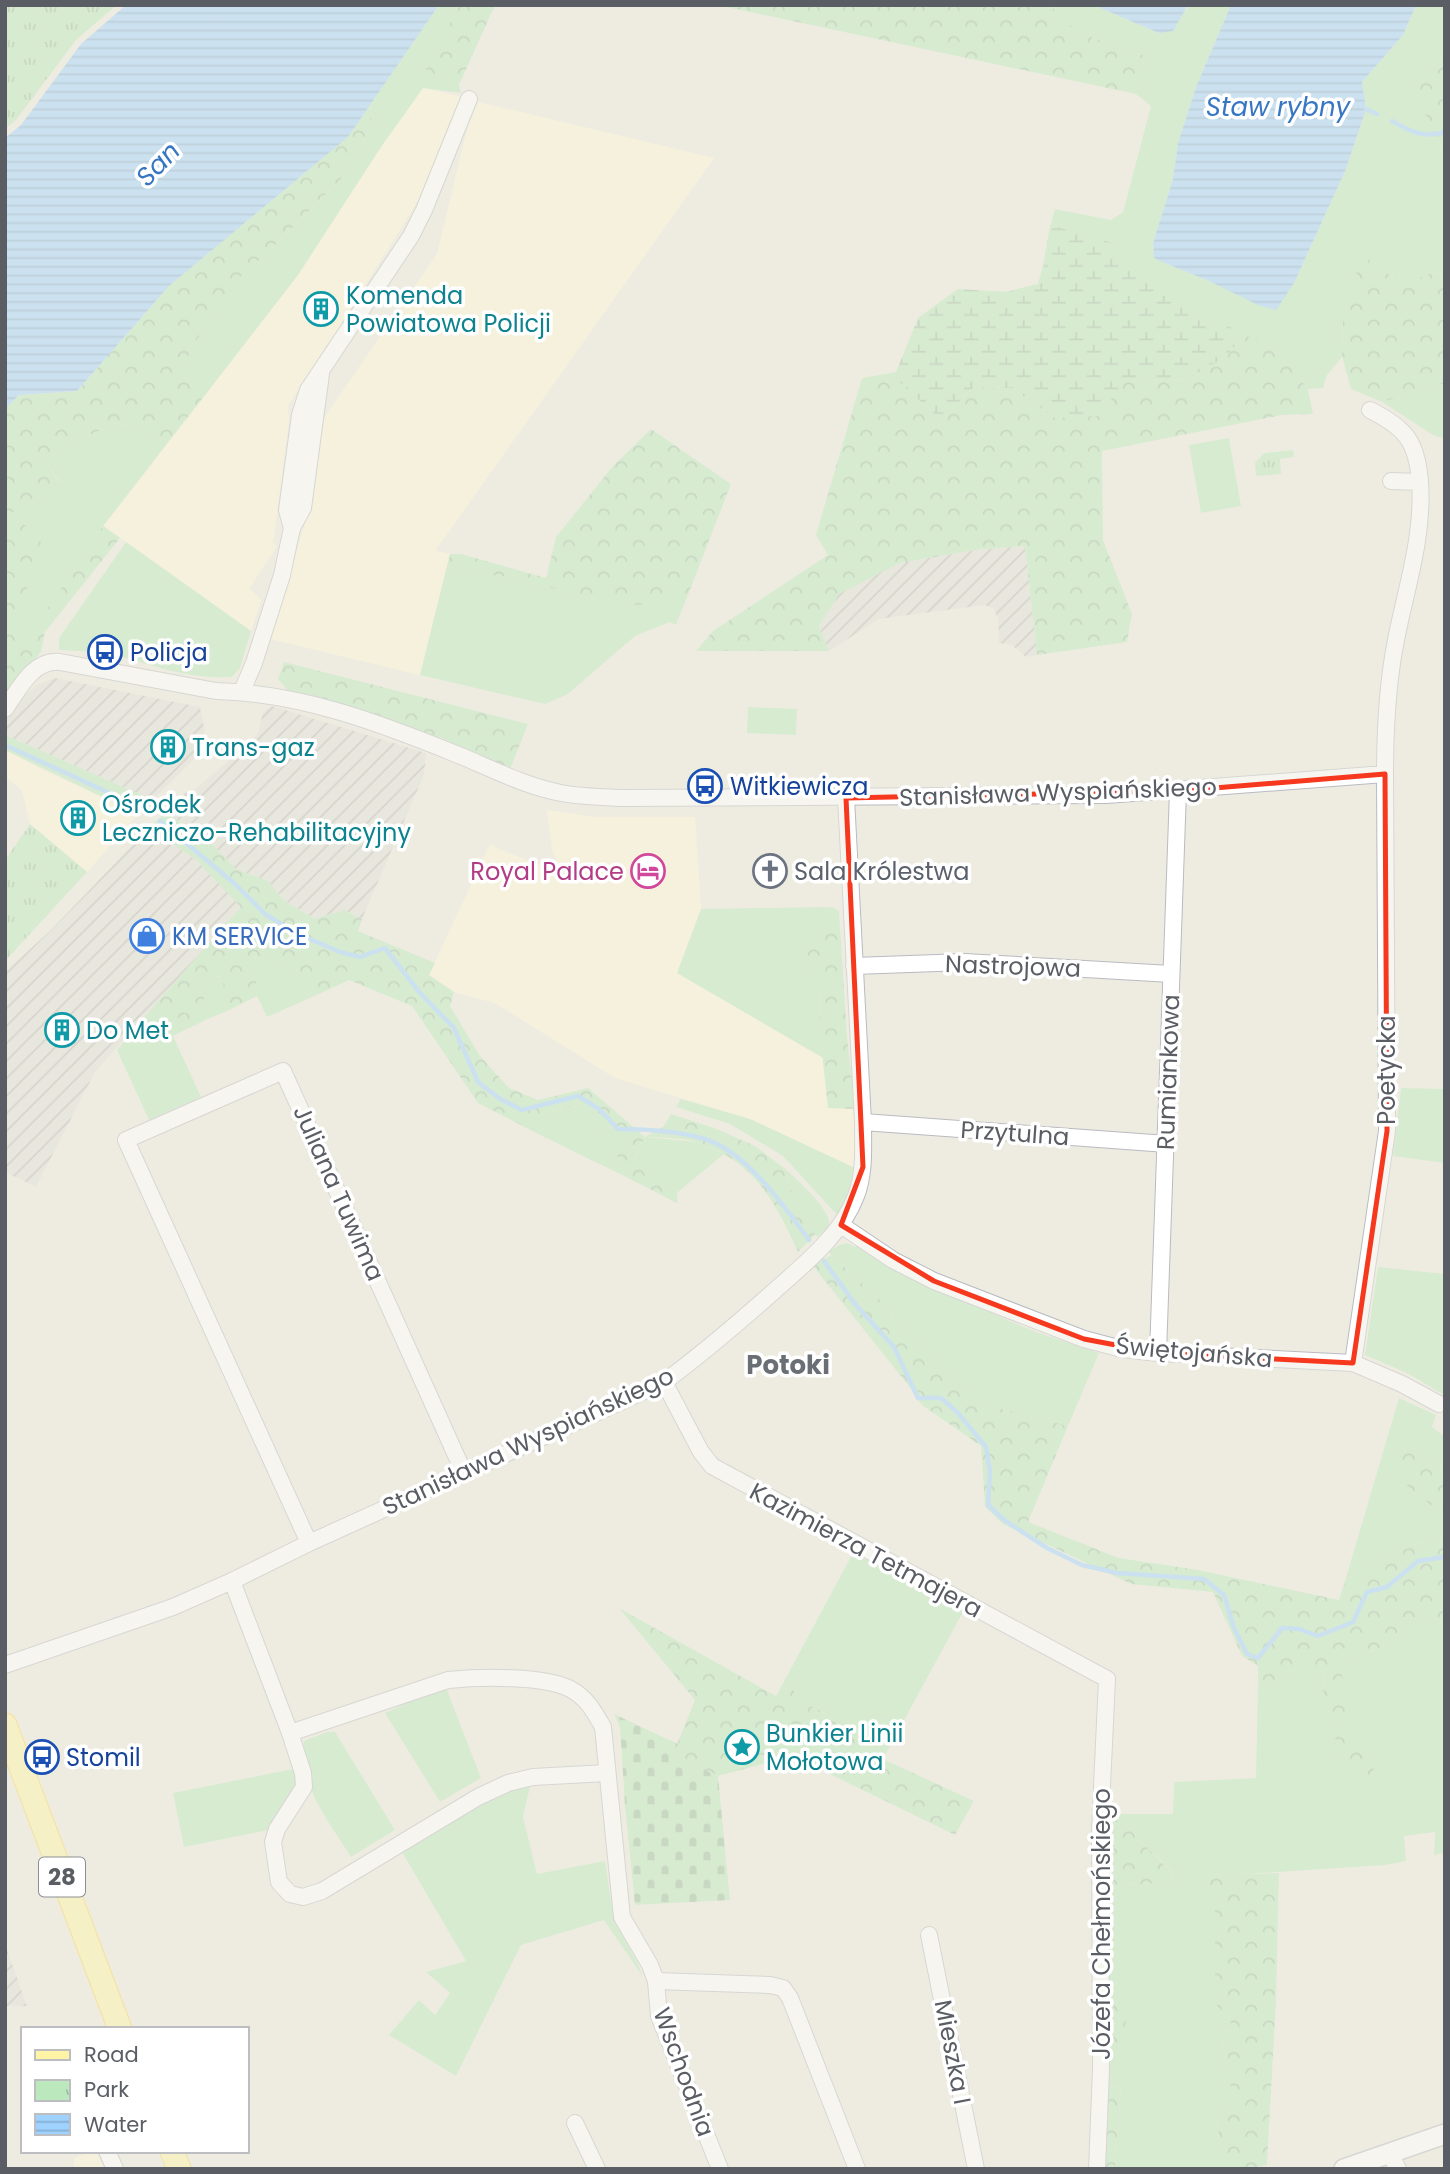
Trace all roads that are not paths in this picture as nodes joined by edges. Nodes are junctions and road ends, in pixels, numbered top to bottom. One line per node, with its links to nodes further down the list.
1 (469, 99): 5 (street)
2 (1370, 410): 4 (street)
3 (1391, 481): 4 (street)
4 (1420, 482): 7 (street)
5 (242, 691): 6 (street); 9 (street)
6 (5, 709)
7 (1385, 774): 8 (street, Stanisława Wyspiańskiego); 16 (street, Poetycka)
8 (1178, 791): 9 (street, Stanisława Wyspiańskiego); 11 (street, Rumiankowa)
9 (846, 798): 10 (street, Stanisława Wyspiańskiego)
10 (854, 966): 11 (street, Nastrojowa); 12 (street, Stanisława Wyspiańskiego)
11 (1171, 974): 13 (street, Rumiankowa)
12 (863, 1122): 13 (street, Przytulna); 14 (street, Stanisława Wyspiańskiego)
13 (1167, 1144): 15 (street, Rumiankowa)
14 (841, 1225): 15 (street, Świętojańska); 17 (street, Stanisława Wyspiańskiego)
15 (1158, 1353): 16 (street, Świętojańska)
16 (1353, 1363): 18 (street, Świętojańska)
17 (664, 1382): 19 (street, Stanisława Wyspiańskiego); 23 (street, Kazimierza Tetmajera)
18 (1439, 1404)
19 (464, 1473): 20 (street, Stanisława Wyspiańskiego); 20 (street, Juliana Tuwima)
20 (309, 1543): 21 (street, Stanisława Wyspiańskiego)
21 (232, 1581): 22 (street, Stanisława Wyspiańskiego); 25 (street)
22 (5, 1665)
23 (1107, 1679): 39 (street, Józefa Chełmońskiego)
24 (5, 1725): 29 (main road, 28)
25 (290, 1733): 26 (street, Wschodnia); 26 (street)
26 (607, 1773): 28 (street, Wschodnia)
27 (929, 1935): 38 (street, Mieszka I)
28 (656, 1981): 36 (street, Wschodnia); 37 (street)
29 (119, 2027)
30 (575, 2123): 35 (street)
31 (1445, 2134): 33 (street)
32 (108, 2153): 34 (street)
33 (1394, 2161): 40 (street)
34 (115, 2169)
35 (597, 2169)
36 (720, 2169)
37 (857, 2169)
38 (976, 2169)
39 (1097, 2169)
40 (1344, 2169)

